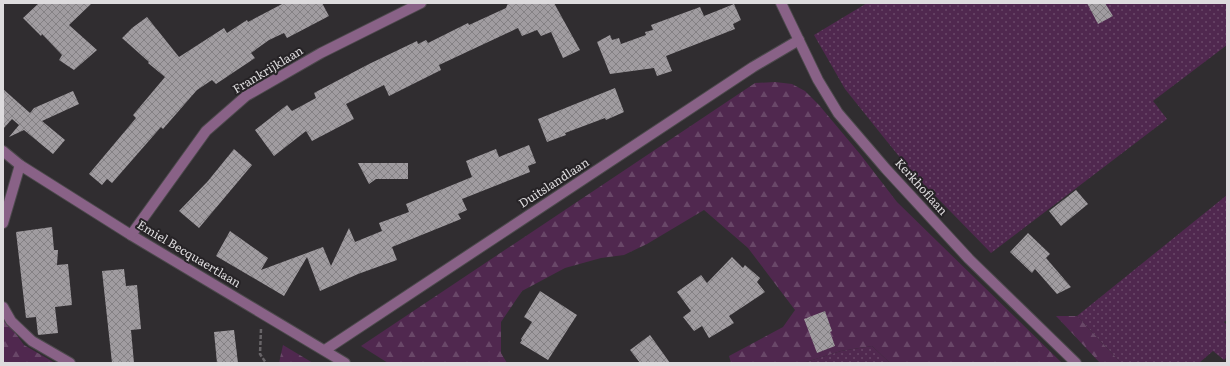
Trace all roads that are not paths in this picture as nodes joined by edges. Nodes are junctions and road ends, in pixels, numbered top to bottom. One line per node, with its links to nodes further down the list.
1 (421, 3): 7 (street, Frankrijklaan)
2 (781, 3): 3 (street, Kerkhoflaan)
3 (799, 40): 9 (street, Duitslandlaan); 12 (street, Kerkhoflaan)
4 (3, 151): 5 (street, Emiel Becquaertlaan)
5 (20, 165): 6 (street); 7 (street, Emiel Becquaertlaan)
6 (3, 223)
7 (131, 235): 9 (street, Emiel Becquaertlaan)
8 (3, 307): 10 (street)
9 (325, 350): 11 (street, Emiel Becquaertlaan)
10 (70, 363)
11 (346, 363)
12 (1076, 363)

